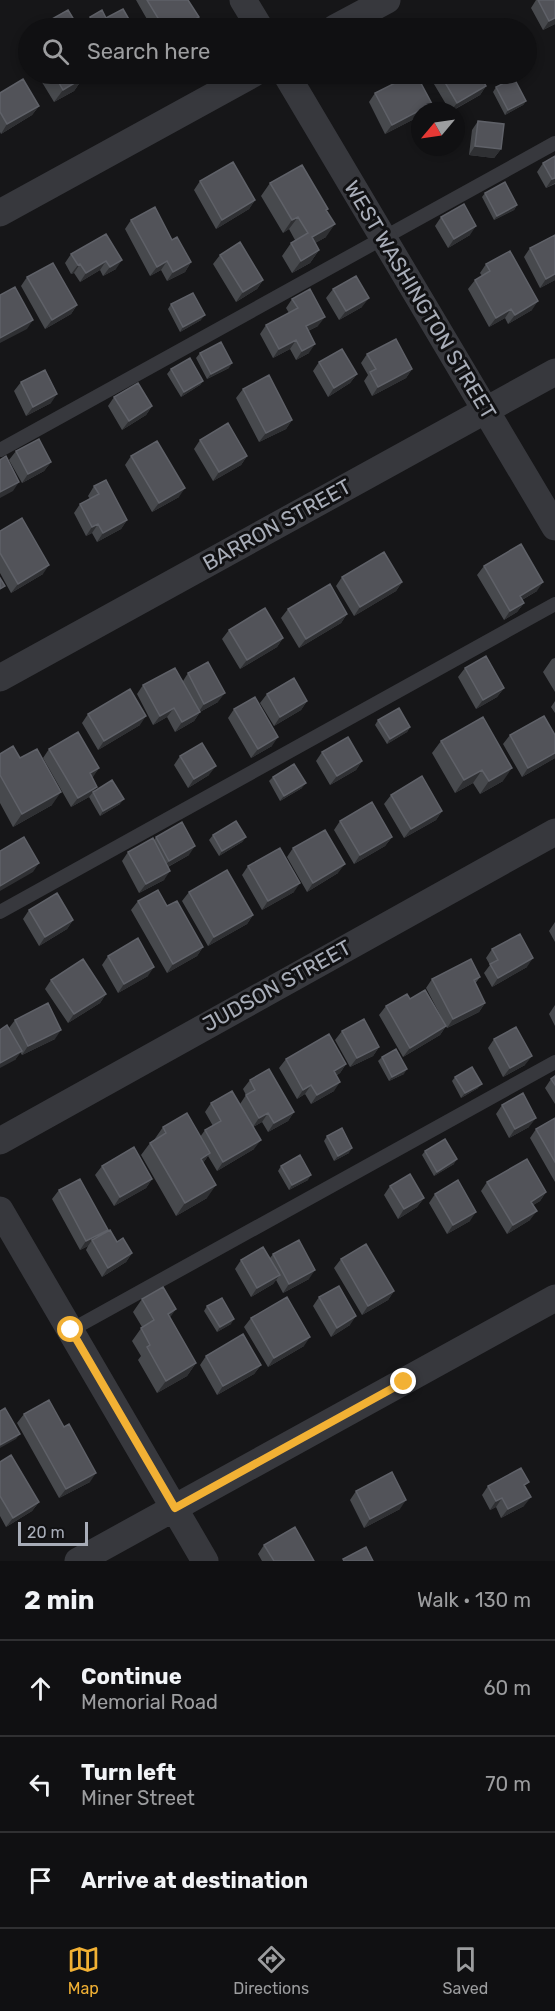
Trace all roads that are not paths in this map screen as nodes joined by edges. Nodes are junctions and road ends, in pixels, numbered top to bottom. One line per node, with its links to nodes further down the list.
1 (243, 0): 3 (street)
2 (387, 0): 4 (street)
3 (254, 18)
4 (354, 18)
5 (236, 84): 8 (street)
6 (292, 84): 9 (street, WEST WASHINGTON STREET)
7 (555, 143): 9 (lane)
8 (0, 213)
9 (383, 237): 11 (street, WEST WASHINGTON STREET); 12 (lane)
10 (555, 372): 11 (street, BARRON STREET)
11 (485, 410): 13 (street, WEST WASHINGTON STREET); 15 (street, BARRON STREET)
12 (0, 450)
13 (555, 527)
14 (555, 603): 17 (lane)
15 (0, 678)
16 (555, 832): 19 (street, JUDSON STREET)
17 (0, 912)
18 (555, 1062): 22 (lane)
19 (0, 1141)
20 (0, 1210): 22 (street)
21 (555, 1298): 23 (street)
22 (71, 1330): 23 (street)
23 (175, 1508): 24 (street); 25 (street)
24 (78, 1561)
25 (205, 1561)

